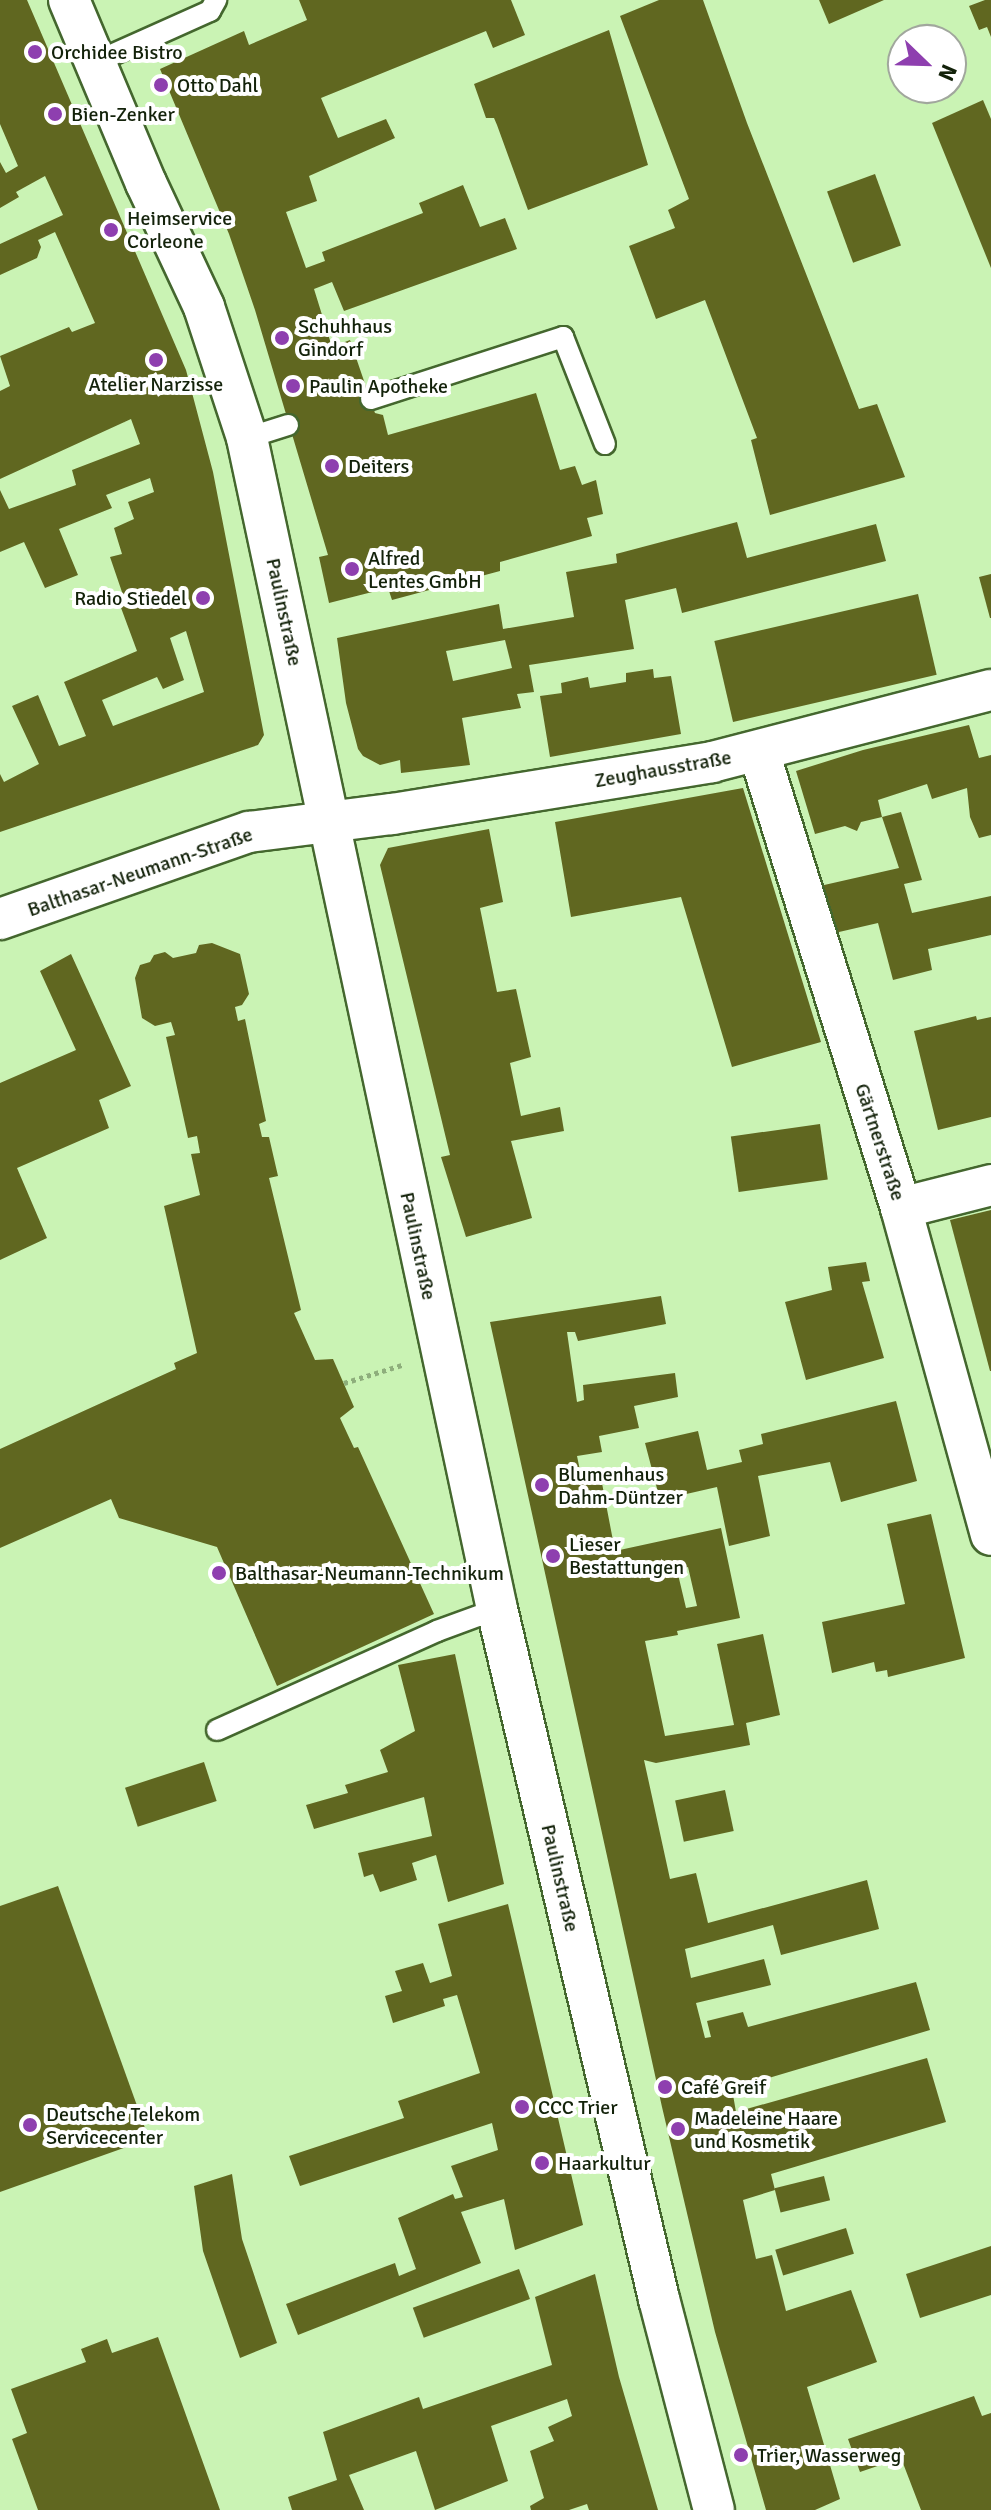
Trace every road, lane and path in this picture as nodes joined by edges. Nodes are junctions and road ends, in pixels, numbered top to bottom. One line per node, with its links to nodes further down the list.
1 (69, 0): 3 (street, Paulinstraße)
2 (216, 0): 3 (lane)
3 (96, 62): 6 (street, Paulinstraße)
4 (371, 399): 7 (lane)
5 (288, 425): 6 (lane)
6 (247, 438): 10 (street, Paulinstraße)
7 (605, 444)
8 (991, 690): 9 (street, Zeughausstraße)
9 (759, 752): 10 (street, Zeughausstraße); 13 (street, Gärtnerstraße)
10 (329, 822): 11 (street, Balthasar-Neumann-Straße); 17 (street, Paulinstraße)
11 (0, 919)
12 (991, 1185): 13 (street)
13 (901, 1208): 16 (street, Gärtnerstraße)
14 (402, 1365): 15 (path)
15 (344, 1383)
16 (991, 1535)
17 (497, 1609): 18 (lane); 19 (street, Paulinstraße)
18 (217, 1730)
19 (714, 2510)

